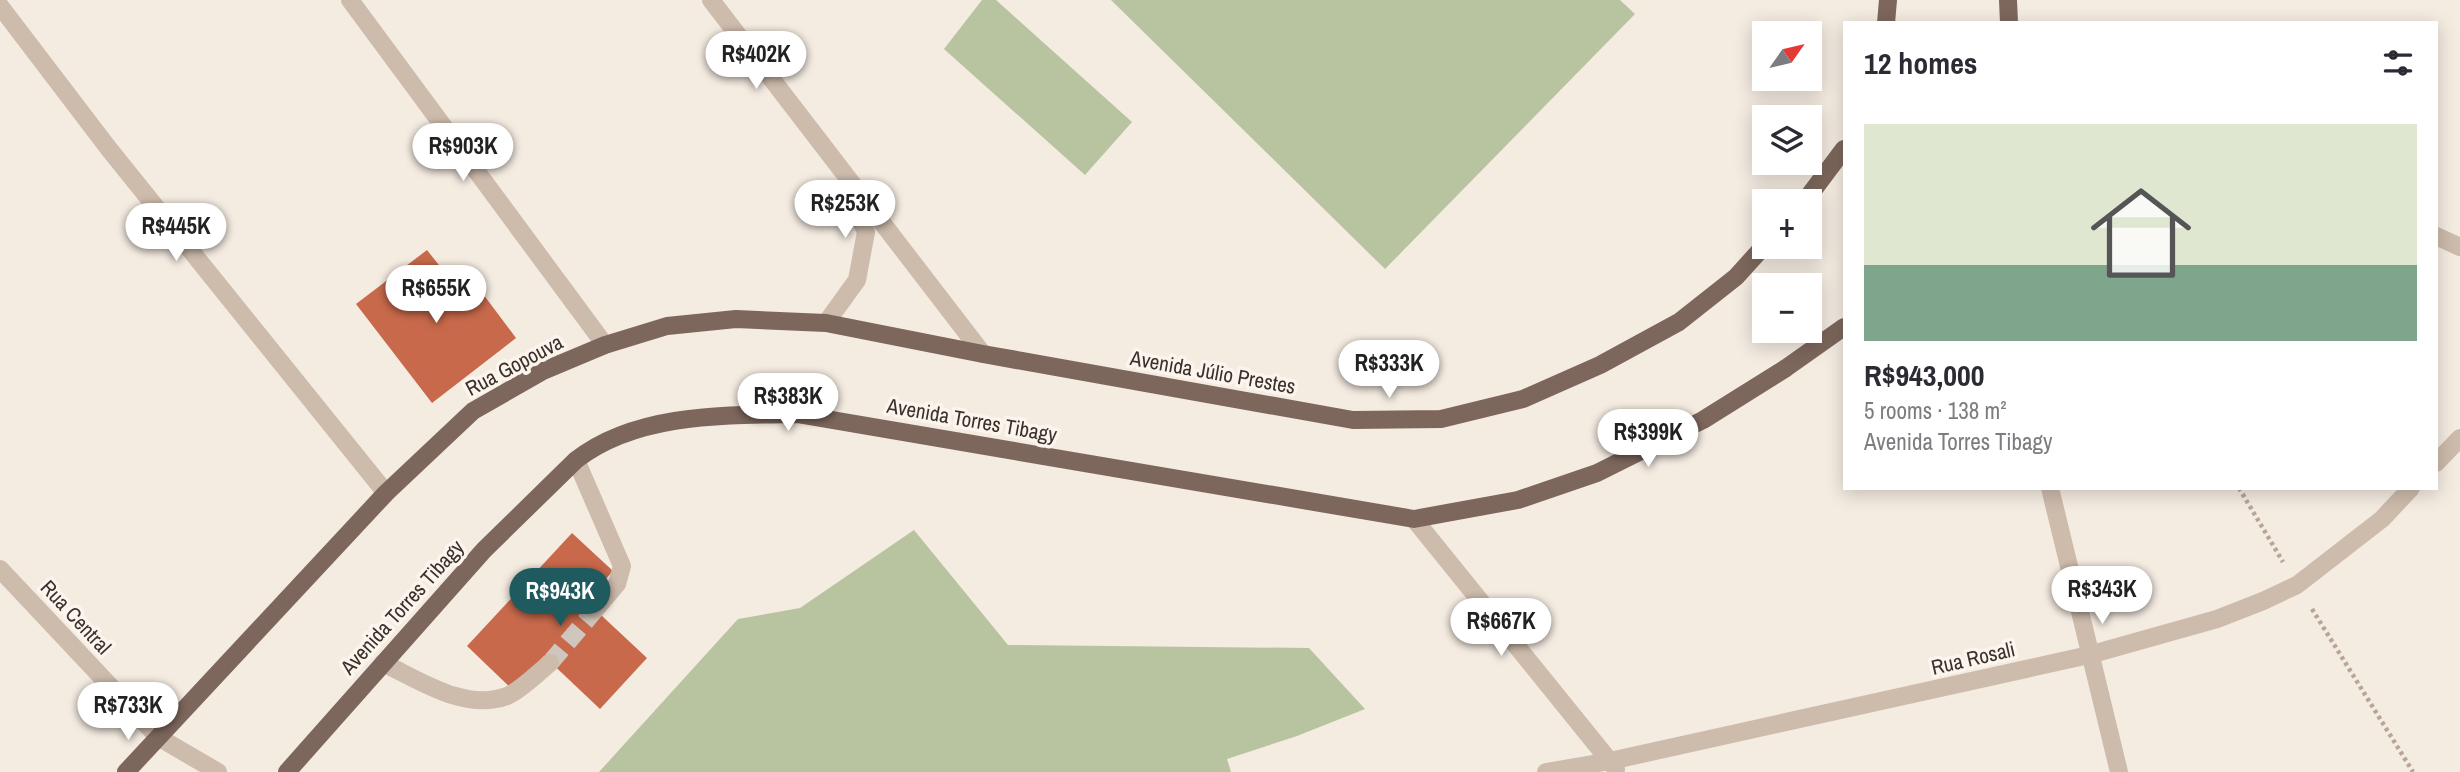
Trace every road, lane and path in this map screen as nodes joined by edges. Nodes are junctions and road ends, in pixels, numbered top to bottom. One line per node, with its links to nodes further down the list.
1 (350, 0): 16 (street)
2 (711, 0): 9 (street)
3 (1888, 0): 6 (main road)
4 (2008, 0): 7 (main road)
5 (0, 6): 24 (street)
6 (1886, 21)
7 (2009, 21)
8 (1843, 150): 10 (main road)
9 (833, 158): 14 (street); 17 (street)
10 (1814, 189)
11 (2438, 237): 12 (street)
12 (2460, 247)
13 (1752, 259): 17 (main road, Avenida Júlio Prestes)
14 (827, 323): 16 (main road, Rua Gopouva); 17 (main road, Rua Gopouva)
15 (1843, 328): 25 (main road)
16 (605, 345): 24 (main road, Rua Gopouva)
17 (983, 354)
18 (2460, 438): 20 (street)
19 (576, 460): 25 (main road, Avenida Torres Tibagy); 28 (street); 30 (main road, Avenida Torres Tibagy)
20 (2438, 461)
21 (2050, 490): 29 (street)
22 (2240, 490): 27 (path)
23 (2410, 490): 27 (street, Rua Rosali)
24 (386, 493): 32 (main road, Rua Gopouva)
25 (1414, 519): 33 (street)
26 (0, 569): 32 (street, Rua Central)
27 (2297, 585): 29 (street, Rua Rosali); 39 (path)
28 (596, 610)
29 (2089, 655): 33 (street, Rua Rosali); 38 (street)
30 (383, 663): 31 (street); 36 (main road, Avenida Torres Tibagy)
31 (551, 663)
32 (158, 737): 34 (main road, Rua Gopouva); 35 (street, Rua Central)
33 (1615, 767): 37 (street, Rua Rosali)
34 (126, 772)
35 (218, 772)
36 (287, 772)
37 (1546, 772)
38 (2119, 772)
39 (2413, 772)

